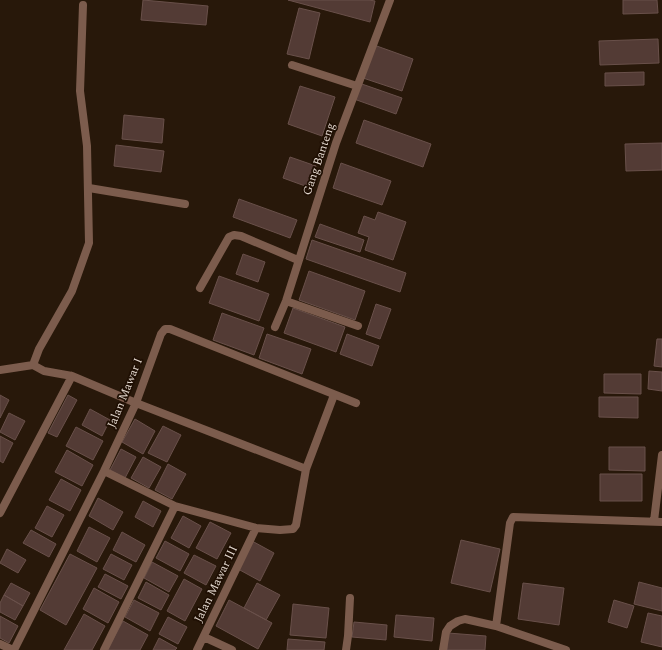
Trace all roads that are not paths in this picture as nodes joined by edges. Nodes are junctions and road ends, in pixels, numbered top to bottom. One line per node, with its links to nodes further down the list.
1 (390, 0): 4 (street, Gang Banteng)
2 (83, 5): 5 (street)
3 (292, 65): 4 (street)
4 (357, 86): 7 (street, Gang Banteng)
5 (89, 188): 6 (street); 12 (street)
6 (185, 204)
7 (298, 260): 8 (street); 9 (street, Gang Banteng)
8 (200, 288)
9 (286, 301): 10 (street); 11 (street, Gang Banteng)
10 (358, 326)
11 (275, 327)
12 (33, 365): 13 (street); 14 (street)
13 (0, 370)
14 (72, 376): 16 (street); 22 (street)
15 (334, 395): 16 (street, Jalan Mawar I); 17 (street, Jalan Mawar I); 19 (street)
16 (136, 403): 19 (street); 20 (street, Jalan Mawar I)
17 (356, 403)
18 (662, 455): 23 (street)
19 (306, 469): 24 (street)
20 (104, 471): 21 (street); 29 (street, Jalan Mawar I)
21 (175, 506): 24 (street); 30 (street)
22 (0, 513)
23 (658, 522): 26 (street)
24 (256, 528): 27 (street, Jalan Mawar III)
25 (350, 598): 33 (street)
26 (496, 626): 34 (street); 35 (street)
27 (204, 637): 31 (street, Jalan Mawar III); 32 (street)
28 (0, 644): 29 (street)
29 (14, 650)
30 (104, 650)
31 (197, 650)
32 (232, 650)
33 (346, 650)
34 (443, 650)
35 (566, 650)

